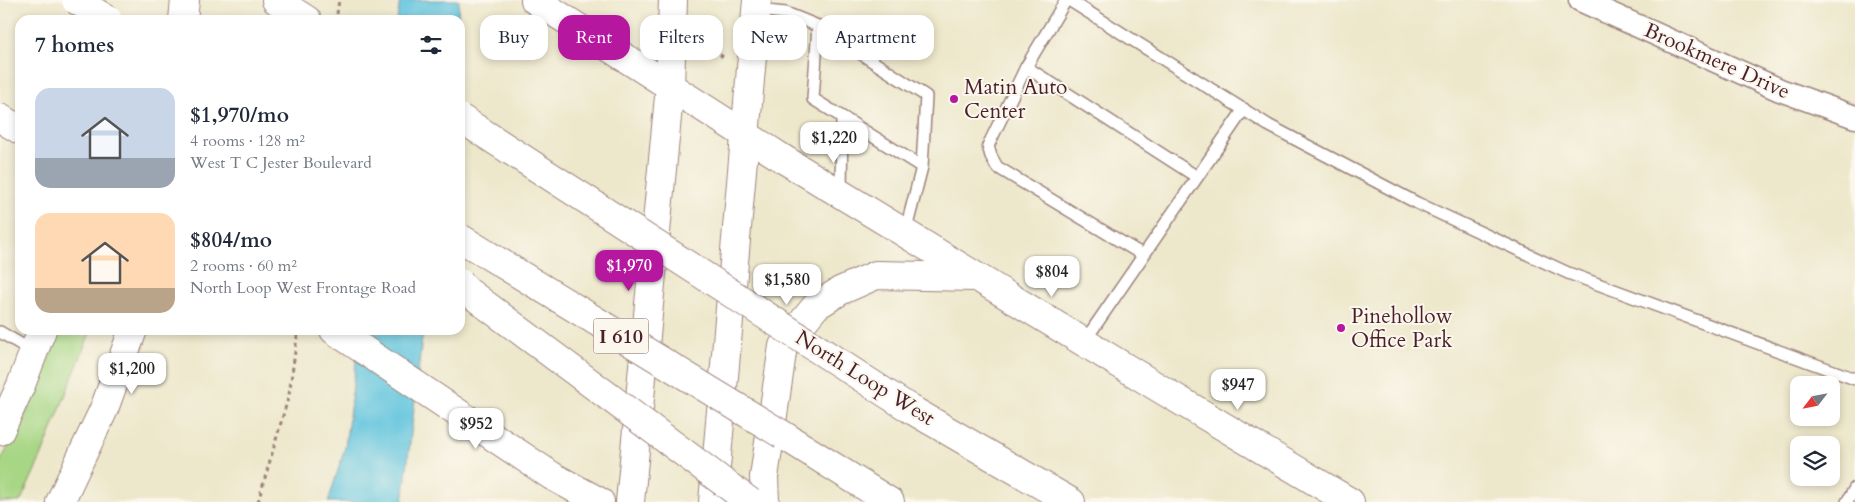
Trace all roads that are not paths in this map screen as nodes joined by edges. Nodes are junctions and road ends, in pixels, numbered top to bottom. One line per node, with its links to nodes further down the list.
1 (76, 0): 10 (main road, bridge)
2 (104, 0): 11 (main road)
3 (185, 0): 12 (main road)
4 (276, 0): 13 (main road)
5 (673, 0): 18 (main road)
6 (1068, 0): 17 (lane); 19 (lane)
7 (1580, 0): 22 (street, Brookmere Drive)
8 (543, 5): 18 (main road)
9 (757, 5): 14 (lane); 25 (main road)
10 (100, 15)
11 (102, 15)
12 (184, 15)
13 (300, 15)
14 (817, 26)
15 (817, 41): 20 (lane)
16 (870, 60): 26 (lane)
17 (1026, 67): 27 (lane); 31 (lane)
18 (670, 86): 25 (main road); 44 (main road)
19 (1244, 109): 27 (lane); 39 (lane)
20 (842, 117): 26 (lane); 28 (lane)
21 (0, 118): 24 (main road)
22 (1855, 118)
23 (465, 121): 49 (main road, North Loop West, bridge)
24 (15, 127)
25 (744, 134): 28 (main road); 45 (main road)
26 (922, 167): 29 (lane)
27 (1197, 177): 31 (lane)
28 (841, 193): 29 (main road)
29 (905, 233): 32 (main road)
30 (465, 241): 48 (main road, I 610, bridge)
31 (1144, 255): 38 (lane)
32 (977, 277): 38 (main road); 47 (main road)
33 (465, 288): 46 (main road, bridge)
34 (0, 332): 37 (lane)
35 (131, 335): 42 (main road)
36 (341, 335): 43 (main road)
37 (38, 341): 40 (main road)
38 (1084, 342): 50 (main road)
39 (1855, 378)
40 (0, 431)
41 (1855, 488): 51 (lane)
42 (60, 502)
43 (600, 502)
44 (630, 502)
45 (713, 502)
46 (750, 502)
47 (765, 502)
48 (890, 502)
49 (1071, 502)
50 (1350, 502)
51 (1847, 502)

